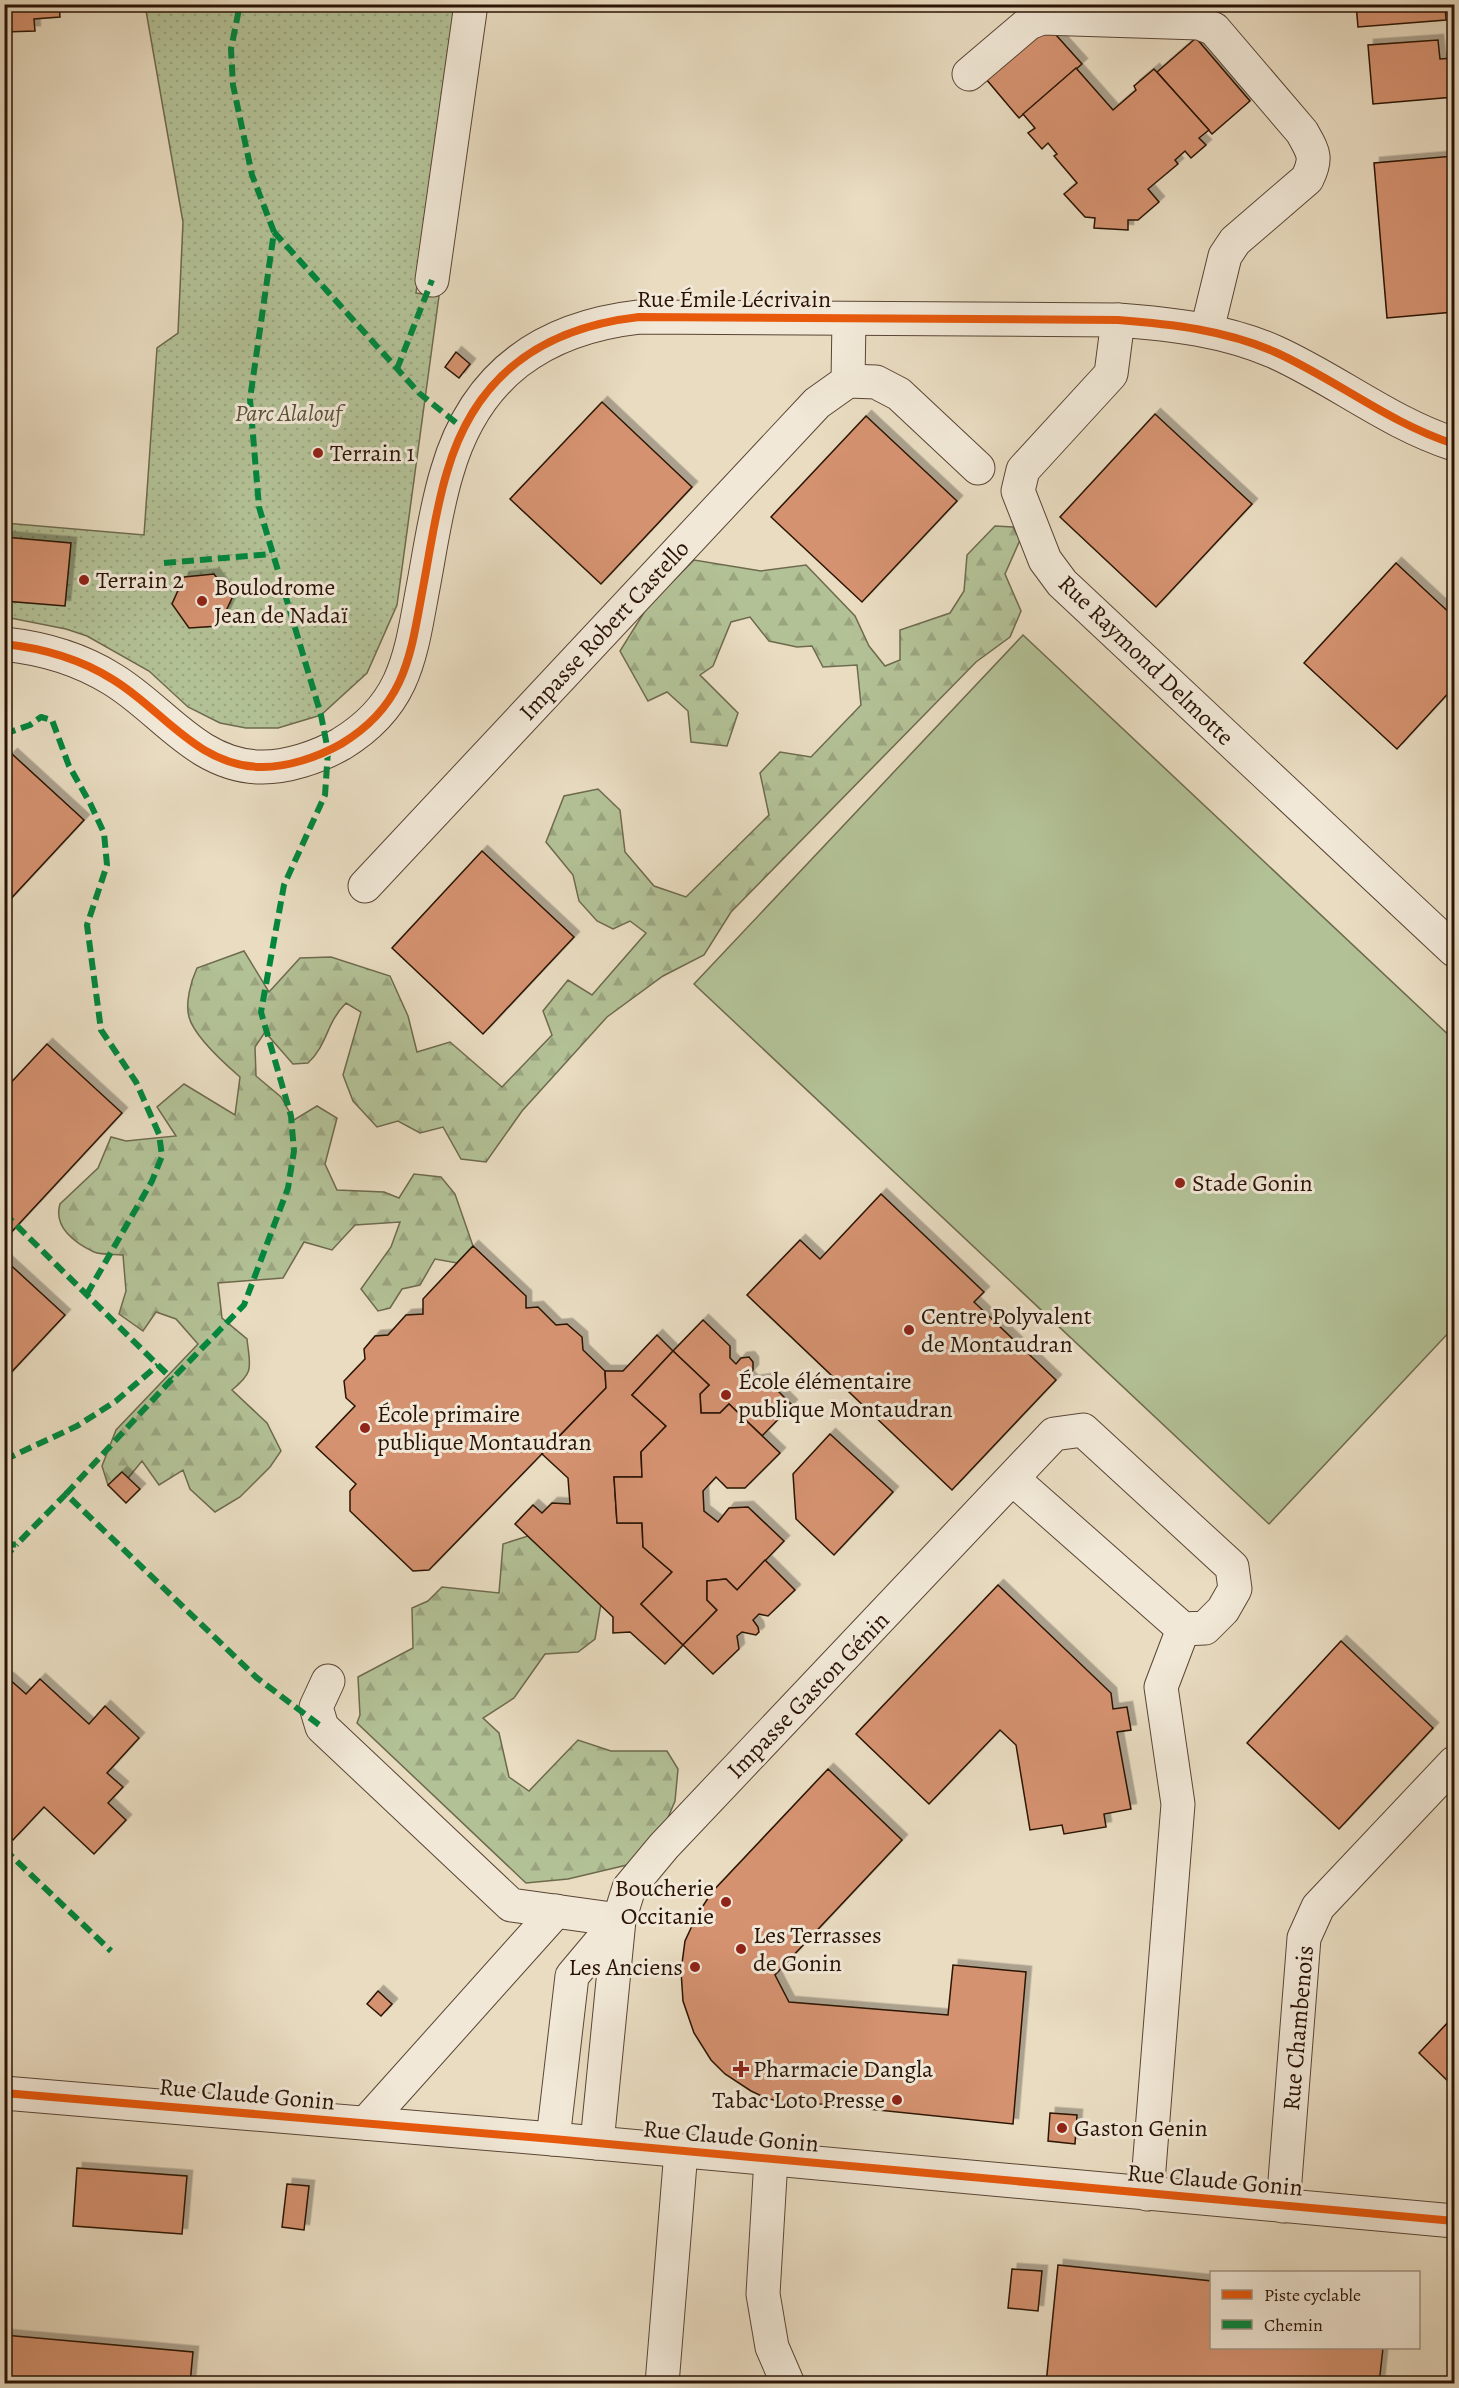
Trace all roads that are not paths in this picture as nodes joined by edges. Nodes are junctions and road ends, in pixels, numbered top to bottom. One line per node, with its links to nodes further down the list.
1 (471, 4): 3 (street)
2 (969, 74): 6 (street)
3 (432, 280)
4 (849, 319): 5 (street, Rue Émile Lécrivain); 7 (street); 10 (street, Rue Émile Lécrivain)
5 (1118, 320): 6 (street, Rue Émile Lécrivain); 12 (street, Rue Raymond Delmotte)
6 (1208, 330): 8 (street, Rue Émile Lécrivain)
7 (848, 381): 9 (street); 11 (street, Impasse Robert Castello)
8 (1455, 444)
9 (978, 468)
10 (4, 644)
11 (365, 886)
12 (1455, 950)
13 (1013, 1479): 14 (street); 14 (street, Impasse Gaston Génin); 18 (street, Impasse Gaston Génin)
14 (1183, 1629): 25 (street)
15 (328, 1680): 17 (street)
16 (1455, 1763): 26 (street, Rue Chambenois)
17 (556, 1911): 18 (street); 20 (street)
18 (619, 1920): 21 (street, Impasse Gaston Génin); 22 (street, Impasse Gaston Génin)
19 (4, 2093): 20 (street, Rue Claude Gonin)
20 (366, 2123): 21 (street, Rue Claude Gonin)
21 (553, 2139): 22 (street, Rue Claude Gonin)
22 (597, 2143): 23 (street, Rue Claude Gonin)
23 (681, 2151): 24 (street, Rue Claude Gonin); 28 (street)
24 (771, 2158): 25 (street, Rue Claude Gonin); 29 (street)
25 (1147, 2194): 26 (street, Rue Claude Gonin)
26 (1283, 2206): 27 (street, Rue Claude Gonin)
27 (1455, 2221)
28 (662, 2384)
29 (788, 2384)

